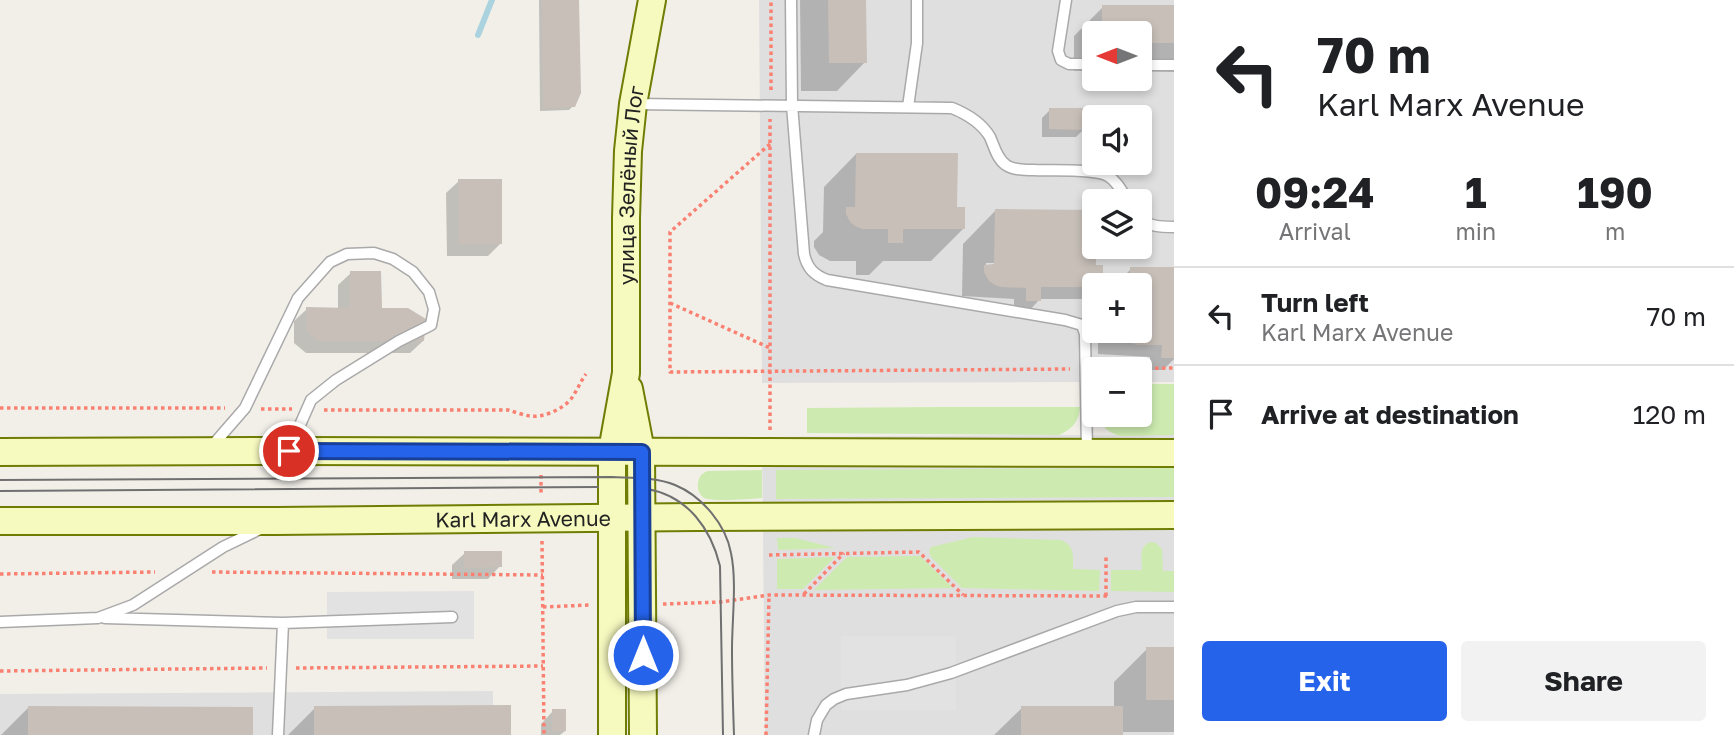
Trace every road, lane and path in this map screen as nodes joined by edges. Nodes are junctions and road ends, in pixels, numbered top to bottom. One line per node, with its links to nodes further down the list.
1 (652, 0): 9 (main road, улица Зелёный Лог)
2 (771, 0): 10 (path)
3 (791, 0): 11 (lane)
4 (917, 0): 12 (lane)
5 (1066, 0): 6 (lane)
6 (1082, 64)
7 (1152, 65): 8 (lane)
8 (1174, 65)
9 (633, 104): 10 (lane); 24 (main road, улица Зелёный Лог)
10 (770, 105): 11 (lane); 13 (path)
11 (792, 105): 12 (lane); 19 (lane)
12 (908, 107): 14 (lane)
13 (770, 145): 17 (path); 18 (path)
14 (1121, 189)
15 (1152, 225): 16 (lane)
16 (1174, 227)
17 (670, 302): 18 (path); 23 (path)
18 (770, 348): 23 (path)
19 (1086, 357)
20 (1152, 368): 21 (path)
21 (1174, 368)
22 (1082, 369): 23 (path)
23 (770, 372): 30 (path)
24 (626, 373): 33 (main road); 36 (main road)
25 (586, 374): 28 (path)
26 (0, 408): 27 (path)
27 (245, 408): 28 (path); 28 (lane); 35 (lane)
28 (306, 410): 31 (lane)
29 (1087, 427): 38 (lane)
30 (770, 432)
31 (289, 451): 32 (main road); 35 (main road)
32 (540, 451): 33 (main road); 41 (path)
33 (612, 451): 36 (main road); 42 (main road)
34 (0, 452): 35 (main road)
35 (207, 452)
36 (642, 452): 38 (main road); 40 (main road)
37 (1174, 453): 38 (main road)
38 (1087, 454)
39 (1174, 515): 40 (main road, Karl Marx Avenue)
40 (642, 518): 42 (main road, Karl Marx Avenue); 68 (main road)
41 (541, 519): 42 (main road, Karl Marx Avenue); 44 (main road, Karl Marx Avenue); 50 (path)
42 (612, 519): 67 (main road)
43 (0, 521): 44 (main road, Karl Marx Avenue)
44 (276, 521): 48 (lane)
45 (844, 553): 46 (path); 52 (path); 55 (path)
46 (769, 555)
47 (1106, 555): 53 (path)
48 (184, 572): 49 (path); 50 (path); 62 (lane)
49 (0, 574)
50 (543, 575): 58 (path)
51 (769, 595): 52 (path); 56 (path); 69 (path)
52 (803, 595): 55 (path)
53 (1105, 596): 54 (path); 55 (path); 60 (path)
54 (1119, 596)
55 (964, 597)
56 (661, 604)
57 (596, 605): 58 (path)
58 (543, 607): 66 (path)
59 (1174, 607): 60 (lane)
60 (1105, 615): 70 (lane)
61 (452, 617): 64 (lane)
62 (97, 618): 63 (lane); 64 (lane)
63 (0, 622)
64 (282, 623): 65 (lane)
65 (278, 735)
66 (544, 735)
67 (612, 735)
68 (643, 735)
69 (766, 735)
70 (814, 735)

